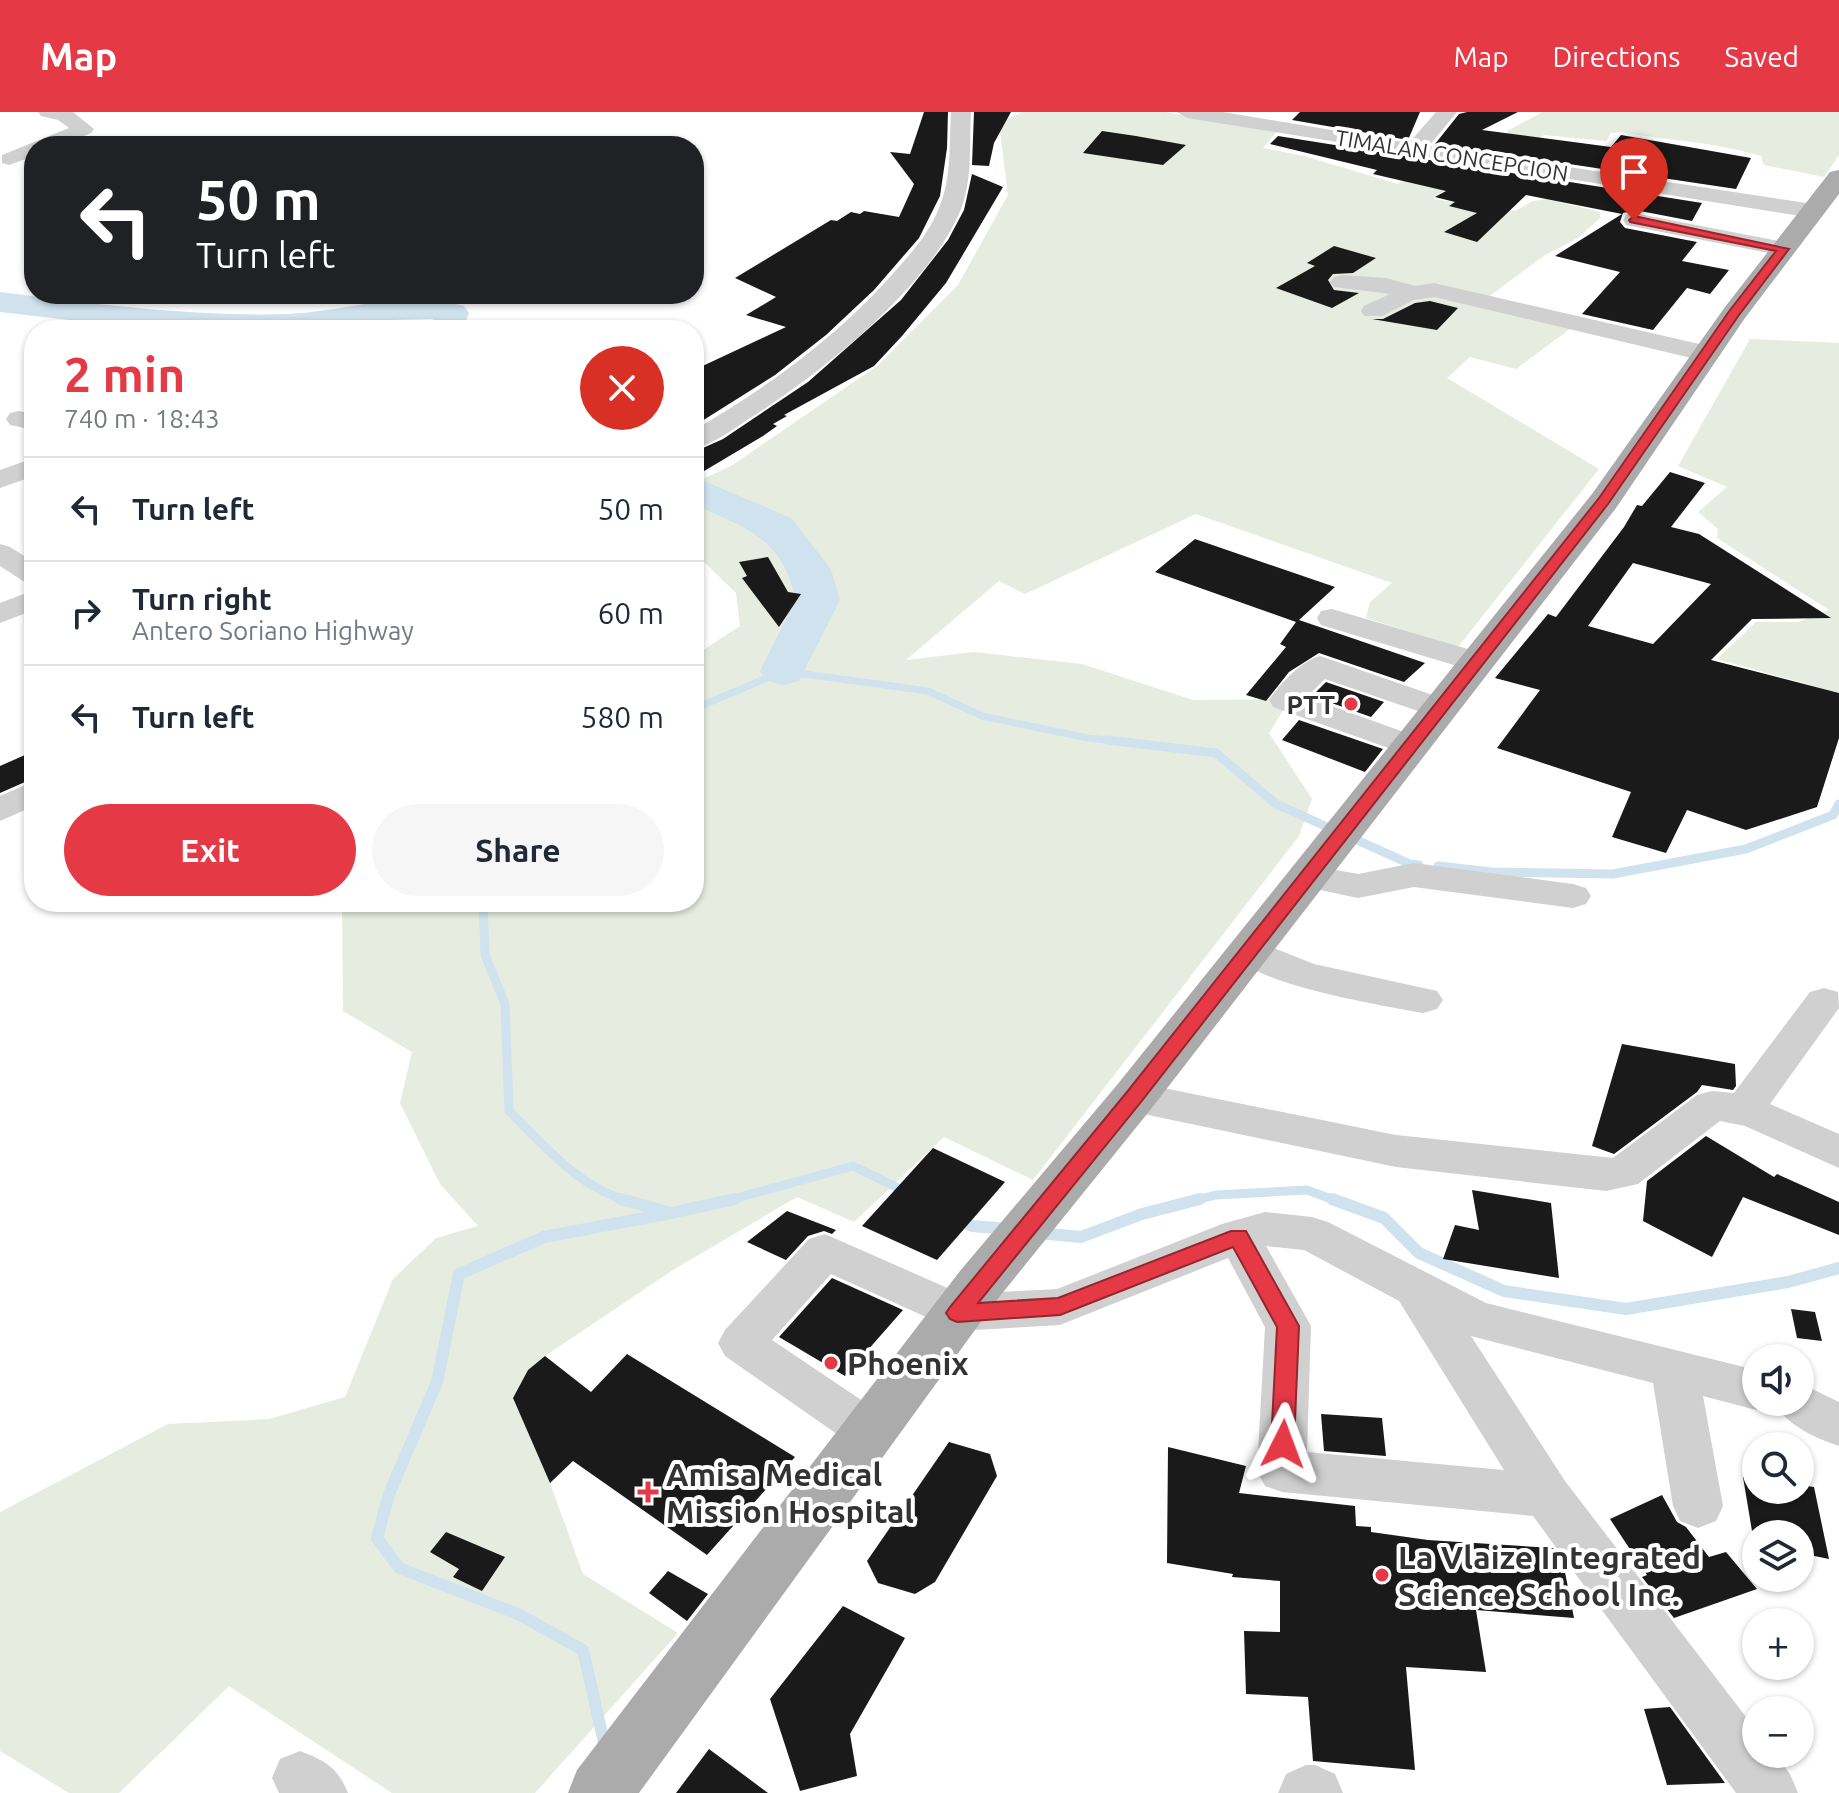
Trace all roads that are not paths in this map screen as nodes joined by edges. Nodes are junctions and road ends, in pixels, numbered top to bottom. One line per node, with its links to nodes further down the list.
1 (48, 112): 5 (street)
2 (961, 112): 19 (street)
3 (1187, 112): 6 (street, TIMALAN CONCEPCION)
4 (1447, 112): 6 (street)
5 (84, 136)
6 (1414, 150): 9 (street, TIMALAN CONCEPCION)
7 (24, 153): 8 (street)
8 (9, 159)
9 (1544, 170): 11 (street); 12 (street, TIMALAN CONCEPCION)
10 (1839, 177): 12 (main road)
11 (1530, 195)
12 (1813, 211): 14 (main road)
13 (1634, 220): 14 (street)
14 (1784, 249): 18 (main road)
15 (1342, 282): 16 (street)
16 (1414, 293): 17 (street); 18 (street)
17 (1373, 311)
18 (1708, 354): 28 (main road)
19 (704, 433)
20 (24, 470): 21 (street)
21 (3, 479): 22 (street)
22 (24, 491)
23 (0, 553): 24 (street)
24 (24, 569)
25 (24, 603): 26 (street)
26 (0, 614)
27 (1332, 618): 28 (street)
28 (1477, 662): 29 (main road)
29 (1441, 709): 30 (main road); 30 (street)
30 (1411, 746): 33 (main road)
31 (24, 797): 32 (street)
32 (0, 810)
33 (1330, 848): 34 (street); 35 (main road)
34 (1573, 896)
35 (1249, 951): 36 (street); 38 (main road)
36 (1423, 1000)
37 (1824, 1001): 39 (street)
38 (1134, 1097): 39 (street); 43 (main road)
39 (1743, 1111): 40 (street)
40 (1839, 1152)
41 (1238, 1236): 42 (street); 43 (street); 49 (street)
42 (1416, 1289): 44 (street); 49 (street)
43 (957, 1313): 48 (main road); 48 (street)
44 (1674, 1367): 45 (street); 50 (street)
45 (1742, 1386)
46 (1814, 1411): 47 (street)
47 (1839, 1426)
48 (871, 1432): 51 (main road)
49 (1547, 1496): 54 (street)
50 (1698, 1506)
51 (600, 1793)
52 (1306, 1793): 53 (street)
53 (1315, 1793)
54 (1770, 1793)

